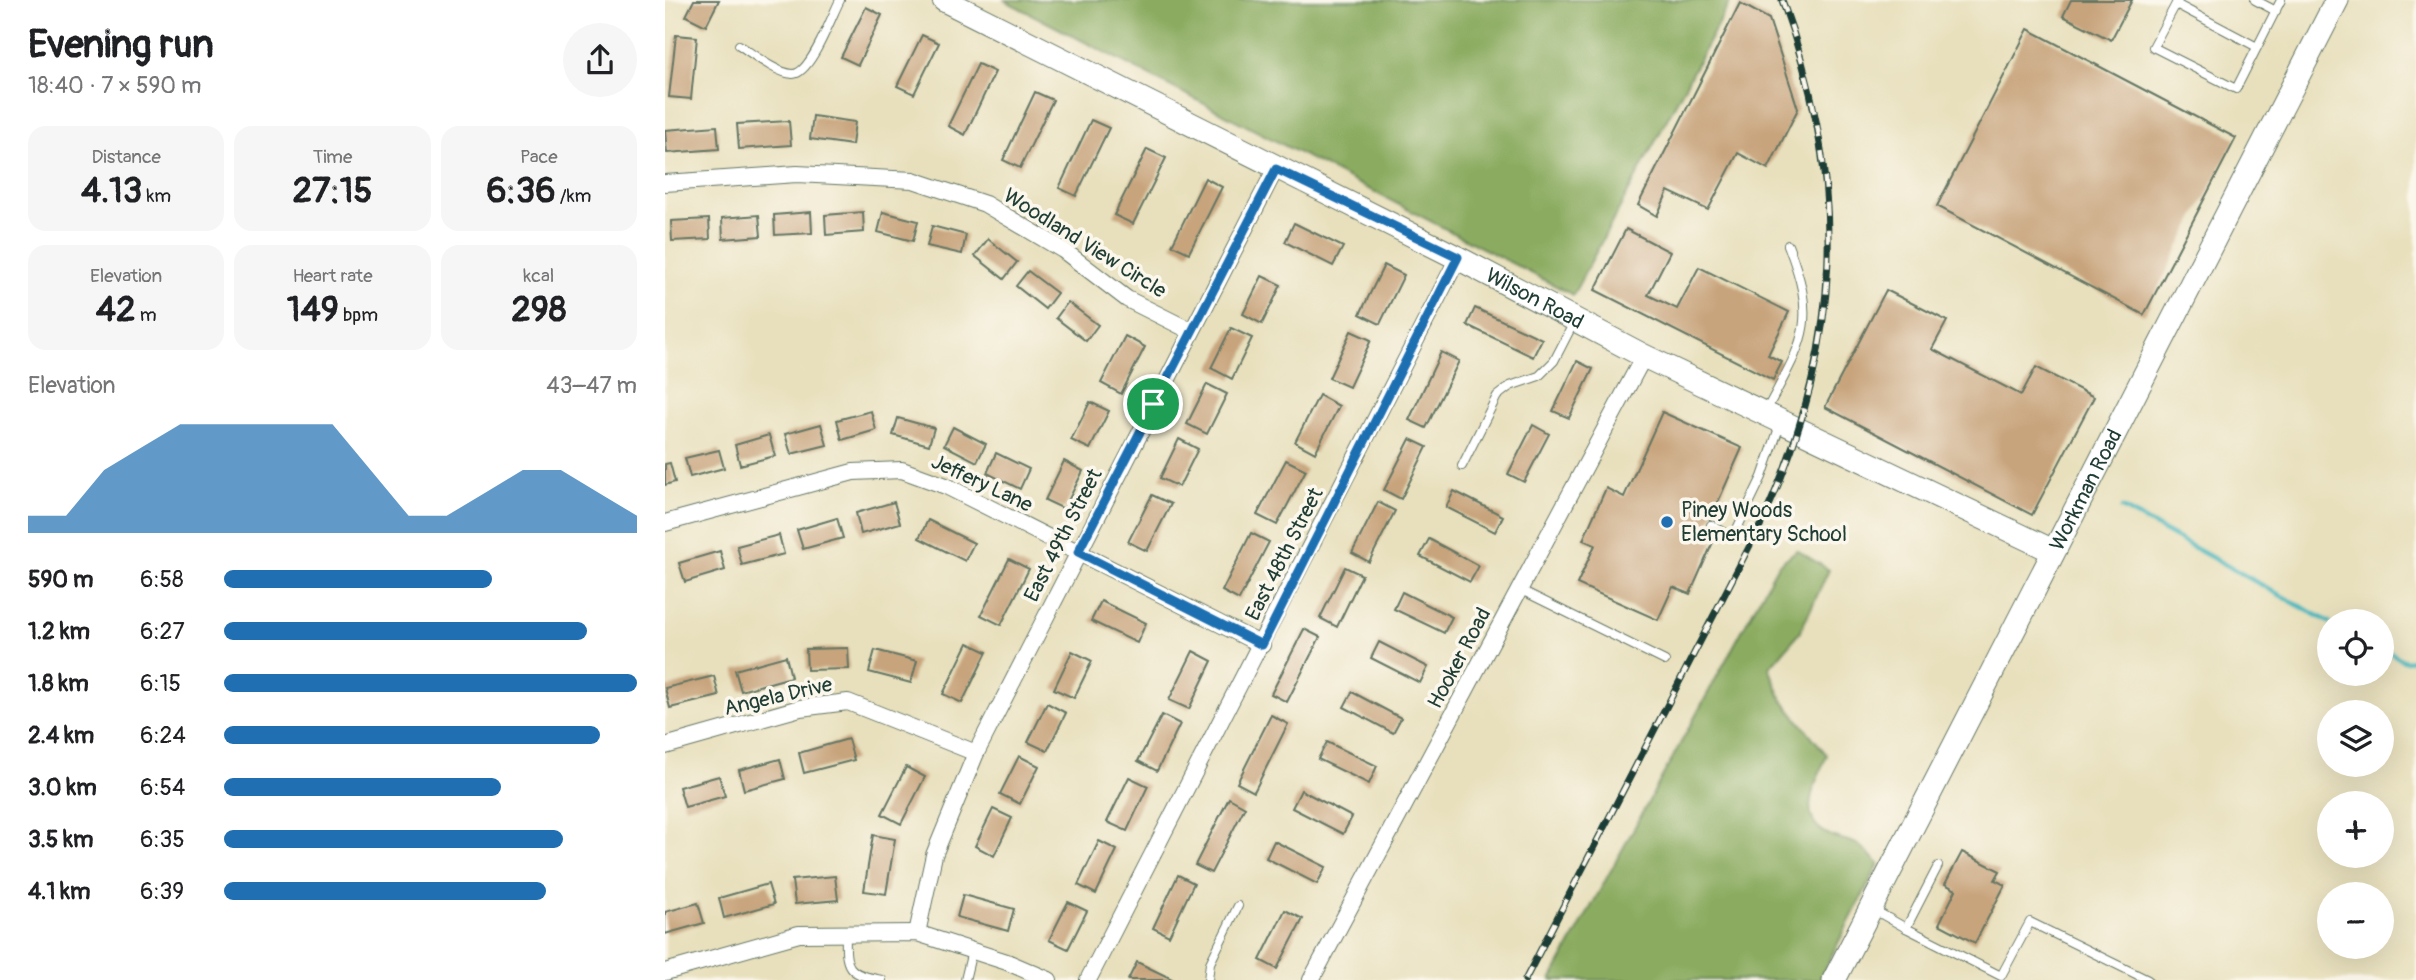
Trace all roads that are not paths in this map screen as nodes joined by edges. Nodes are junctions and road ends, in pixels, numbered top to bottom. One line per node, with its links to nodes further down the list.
1 (840, 0): 8 (lane)
2 (944, 0): 10 (street, Wilson Road)
3 (2255, 0): 7 (lane)
4 (2281, 0): 7 (lane)
5 (2337, 0): 21 (street, Workman Road)
6 (2177, 2): 9 (lane); 9 (lane)
7 (2276, 11): 9 (lane)
8 (739, 45)
9 (2257, 47)
10 (1276, 169): 13 (street, Wilson Road); 15 (street, East 49th Street)
11 (665, 183): 15 (street, Woodland View Circle)
12 (1788, 245): 17 (lane)
13 (1458, 257): 14 (street, Wilson Road); 24 (street, East 48th Street)
14 (1575, 319): 16 (street, Wilson Road); 18 (lane)
15 (1191, 331): 22 (street, East 49th Street)
16 (1644, 356): 17 (street, Wilson Road); 23 (street, Hooker Road)
17 (1773, 418): 20 (lane); 21 (street, Wilson Road)
18 (1462, 466)
19 (665, 523): 22 (street, Jeffery Lane)
20 (1711, 525)
21 (2053, 551): 30 (street, Workman Road)
22 (1078, 552): 24 (street, Jeffery Lane); 27 (street, East 49th Street)
23 (1520, 589): 25 (lane); 41 (street, Hooker Road)
24 (1262, 645): 39 (street, East 48th Street)
25 (1665, 661)
26 (665, 746): 27 (street, Angela Drive)
27 (976, 753): 32 (street, East 49th Street)
28 (1938, 866): 31 (lane)
29 (1238, 906): 40 (lane)
30 (1872, 909): 31 (lane); 42 (street, Workman Road)
31 (1906, 928): 43 (lane)
32 (917, 933): 33 (street); 34 (street)
33 (846, 934): 35 (street); 36 (lane)
34 (972, 951): 37 (lane); 38 (street)
35 (665, 972)
36 (882, 980)
37 (965, 980)
38 (1049, 980)
39 (1088, 980)
40 (1208, 980)
41 (1311, 980)
42 (1834, 980)
43 (2148, 980)

